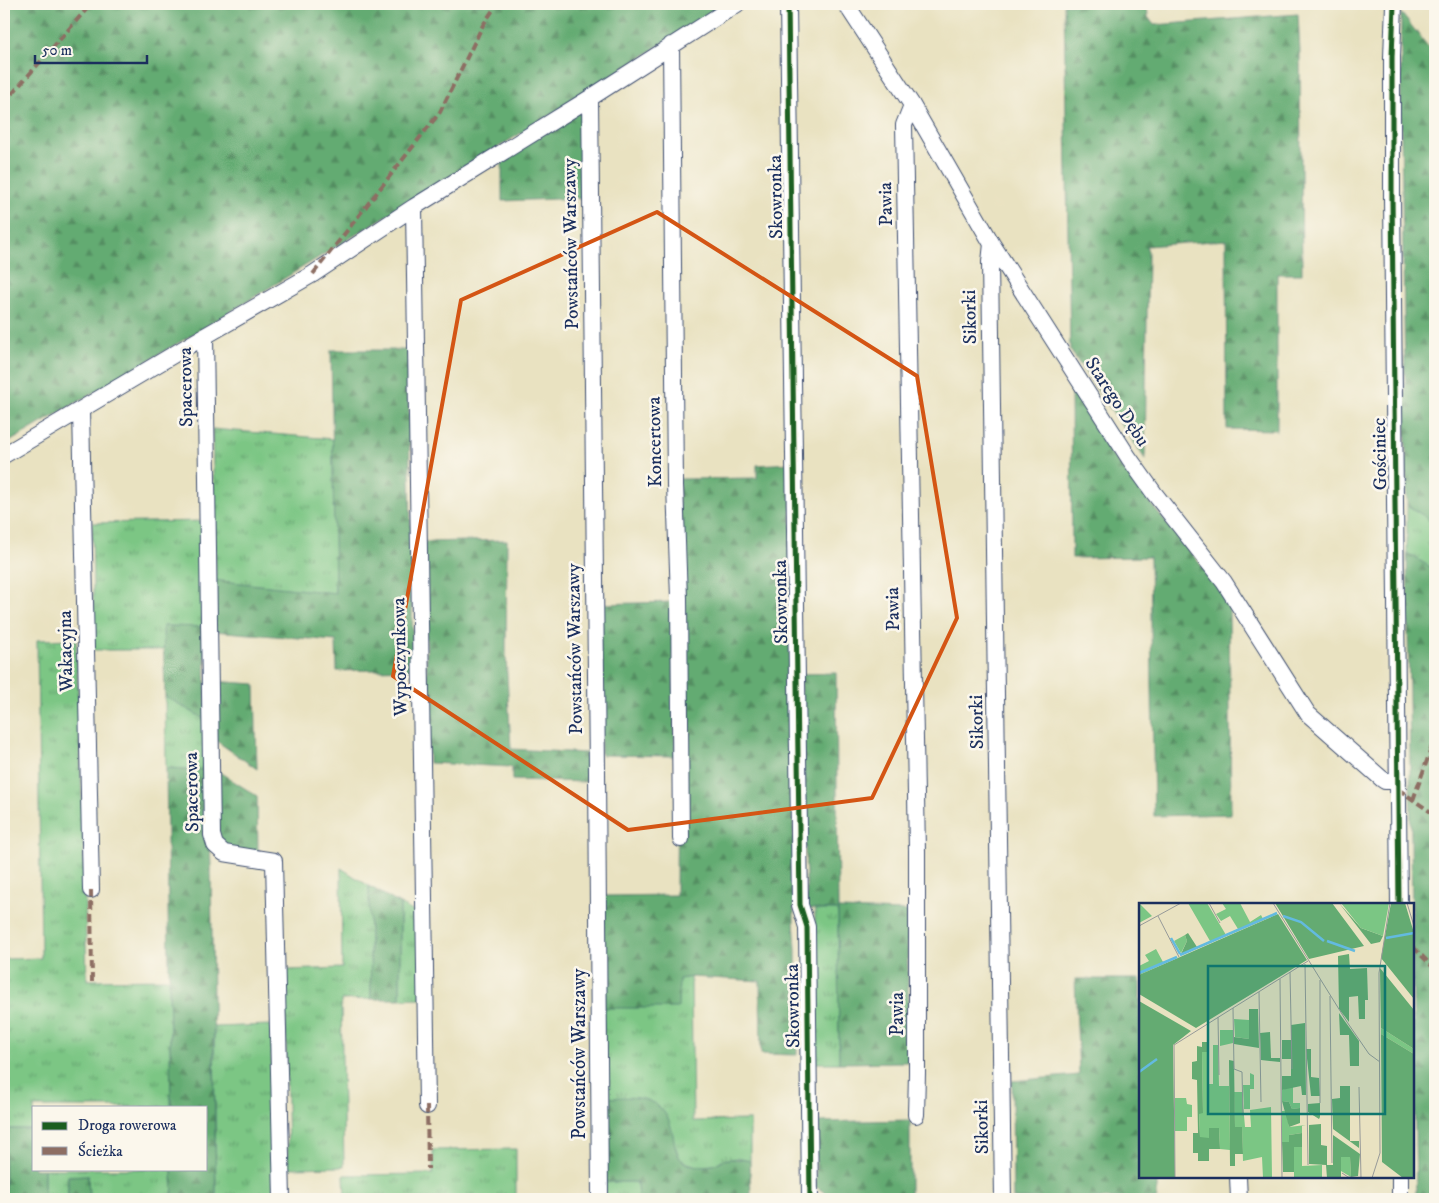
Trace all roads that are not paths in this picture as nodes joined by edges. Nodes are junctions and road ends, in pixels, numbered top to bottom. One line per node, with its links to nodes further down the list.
1 (737, 4): 5 (street)
2 (788, 4): 23 (street, Skowronka)
3 (846, 4): 7 (street, Starego Dębu)
4 (1394, 4): 13 (street, Gościniec)
5 (671, 45): 6 (street); 14 (street, Koncertowa)
6 (590, 98): 8 (street); 22 (street, Powstańców Warszawy)
7 (912, 105): 9 (street, Starego Dębu); 18 (street, Pawia)
8 (414, 207): 10 (street); 17 (street, Wypoczynkowa)
9 (992, 244): 13 (street, Starego Dębu); 24 (street, Sikorki)
10 (205, 336): 11 (street); 21 (street, Spacerowa)
11 (81, 410): 12 (street); 15 (street, Wakacyjna)
12 (4, 455)
13 (1398, 781): 16 (street, Gościniec)
14 (681, 839)
15 (90, 890)
16 (1398, 903)
17 (426, 1106)
18 (916, 1115)
19 (1238, 1178): 25 (street)
20 (1400, 1178): 26 (street)
21 (282, 1199)
22 (600, 1199)
23 (810, 1199)
24 (1003, 1199)
25 (1239, 1199)
26 (1400, 1199)

